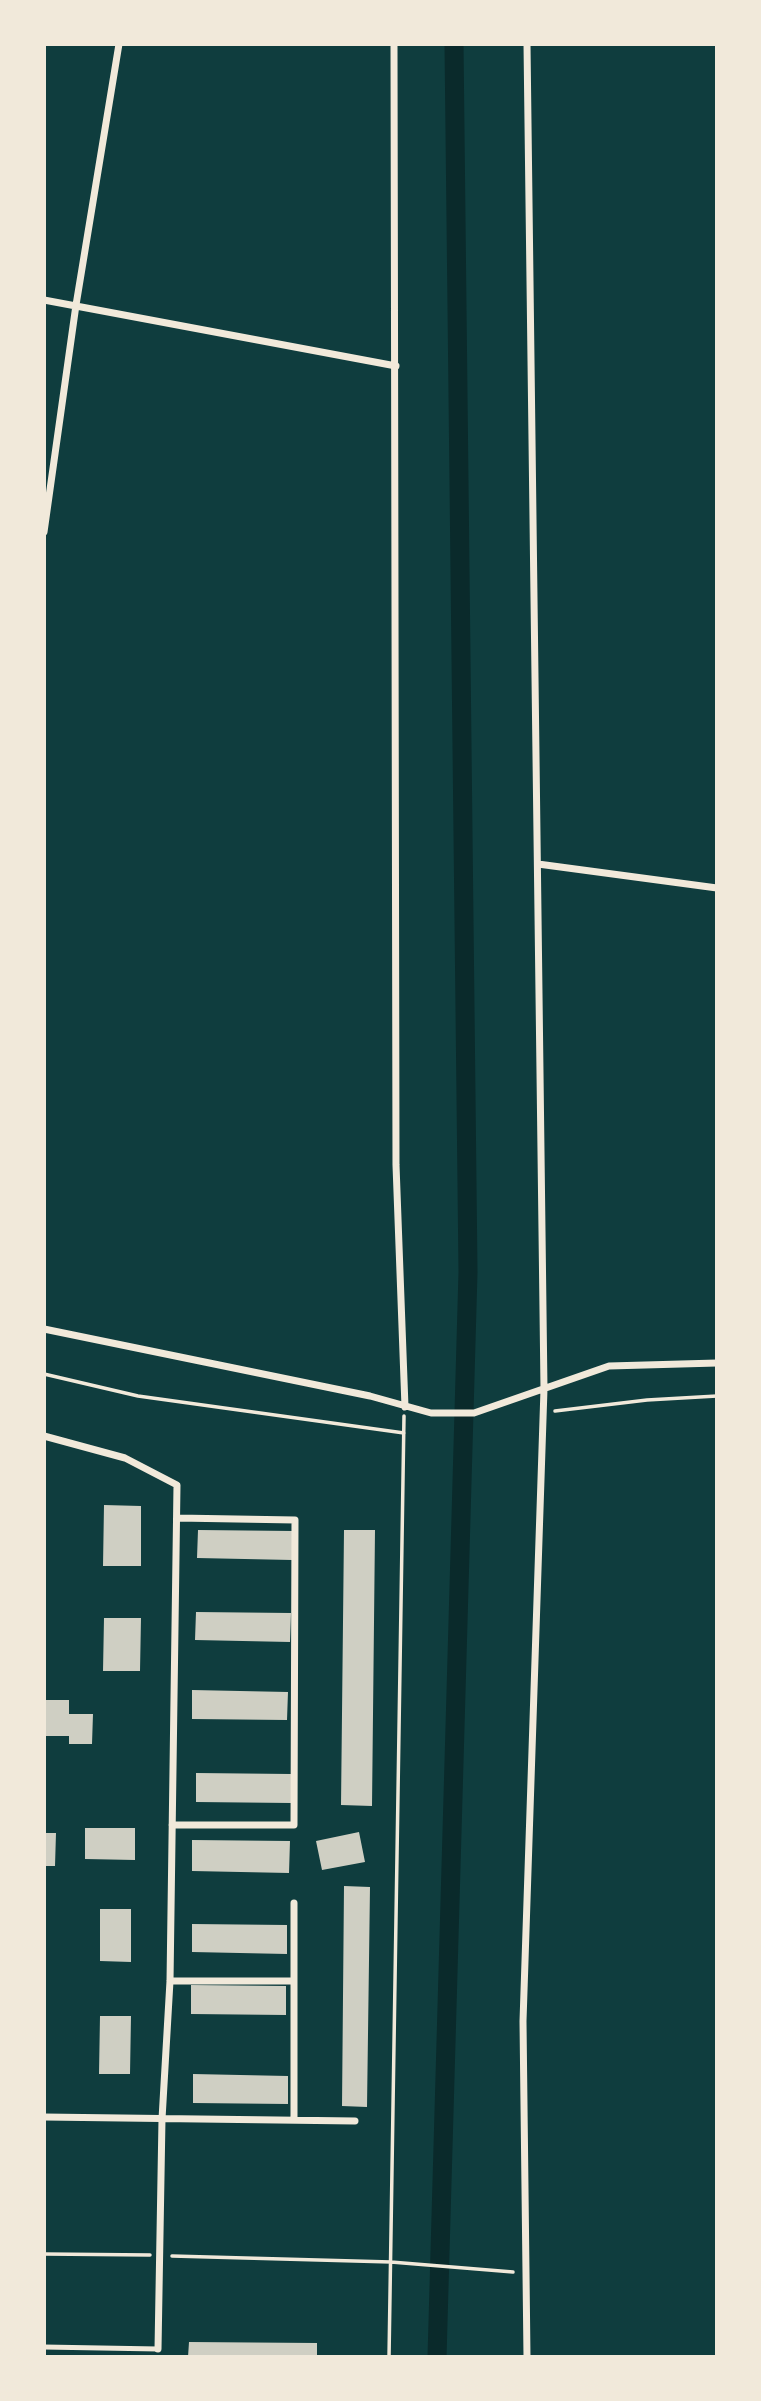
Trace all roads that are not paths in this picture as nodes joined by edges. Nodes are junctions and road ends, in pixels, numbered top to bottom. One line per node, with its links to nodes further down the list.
1 (119, 44): 5 (street)
2 (394, 44): 6 (street)
3 (527, 44): 8 (street)
4 (44, 300): 5 (street)
5 (76, 306): 6 (street); 7 (street)
6 (396, 366): 13 (street)
7 (44, 532)
8 (538, 864): 9 (street); 12 (street)
9 (717, 888)
10 (44, 1329): 13 (street)
11 (717, 1363): 12 (street)
12 (544, 1389): 13 (street); 26 (street)
13 (405, 1407)
14 (44, 1436): 15 (street)
15 (177, 1518): 16 (street); 16 (street)
16 (172, 1825): 18 (street)
17 (294, 1903): 19 (street)
18 (170, 1981): 19 (street); 21 (street)
19 (294, 1981): 22 (street)
20 (44, 2117): 21 (street)
21 (162, 2119): 22 (street); 25 (street)
22 (294, 2120): 23 (street)
23 (355, 2121)
24 (44, 2347): 25 (street)
25 (158, 2349)
26 (527, 2357)

